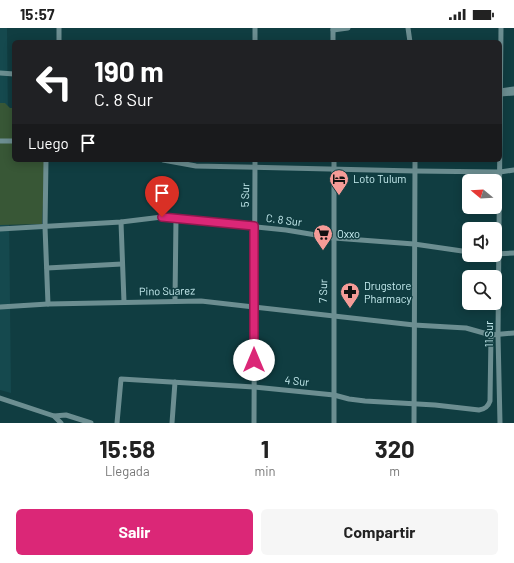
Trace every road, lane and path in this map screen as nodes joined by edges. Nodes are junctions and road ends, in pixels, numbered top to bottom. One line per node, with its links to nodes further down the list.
1 (59, 28): 7 (street)
2 (255, 28): 8 (street)
3 (348, 28): 6 (street)
4 (408, 28): 10 (street)
5 (501, 28): 11 (street, 11 Sur)
6 (333, 29): 9 (street)
7 (59, 40)
8 (255, 40)
9 (333, 40)
10 (410, 40)
11 (501, 40)
12 (0, 73): 13 (street)
13 (12, 74)
14 (514, 89): 15 (street)
15 (502, 92)
16 (502, 93): 17 (street)
17 (514, 93)
18 (0, 141): 19 (street)
19 (12, 141)
20 (46, 162): 35 (street)
21 (174, 162): 26 (street)
22 (255, 162): 26 (street, 5 Sur)
23 (334, 162): 27 (street, 7 Sur)
24 (415, 162): 29 (street)
25 (500, 162): 30 (street, 11 Sur)
26 (255, 167): 27 (street); 34 (street, 5 Sur)
27 (334, 169): 29 (street); 37 (street, 7 Sur)
28 (514, 170): 30 (street)
29 (415, 171): 30 (street); 38 (street)
30 (500, 172): 33 (street, 11 Sur)
31 (176, 218): 32 (street, C. 8 Sur); 34 (street, C. 8 Sur); 45 (street)
32 (121, 222): 35 (street, C. 8 Sur); 43 (street)
33 (498, 222)
34 (254, 226): 37 (street, C. 8 Sur); 48 (street, 5 Sur)
35 (45, 227): 36 (street, C. 8 Sur); 44 (street)
36 (0, 229)
37 (334, 238): 38 (street, C. 8 Sur); 50 (street, 7 Sur)
38 (414, 244): 39 (street, C. 8 Sur); 51 (street)
39 (462, 251)
40 (514, 252): 41 (street)
41 (502, 253)
42 (497, 262): 53 (street, 11 Sur)
43 (122, 264): 44 (street); 46 (street)
44 (47, 268): 47 (street)
45 (175, 300): 46 (street, Pino Suarez); 48 (street, Pino Suarez)
46 (124, 302): 47 (street, Pino Suarez)
47 (48, 304): 49 (street, Pino Suarez)
48 (254, 306): 50 (street, Pino Suarez); 56 (street, 5 Sur)
49 (0, 307)
50 (333, 315): 51 (street, Pino Suarez); 57 (street, 7 Sur)
51 (414, 325): 54 (street, Pino Suarez); 59 (street)
52 (514, 333): 53 (street)
53 (498, 335): 54 (street); 68 (street, 11 Sur)
54 (491, 336): 59 (street, 4 Sur)
55 (175, 382): 56 (street, 4 Sur); 63 (street, 4 Sur); 64 (street)
56 (254, 387): 57 (street, 4 Sur); 65 (street, 5 Sur)
57 (334, 395): 59 (street, 4 Sur); 66 (street, 7 Sur)
58 (0, 398): 60 (street)
59 (414, 404): 67 (street)
60 (54, 416): 61 (street); 62 (street)
61 (62, 423)
62 (92, 423)
63 (117, 423)
64 (172, 423)
65 (254, 423)
66 (334, 423)
67 (414, 423)
68 (500, 423)

